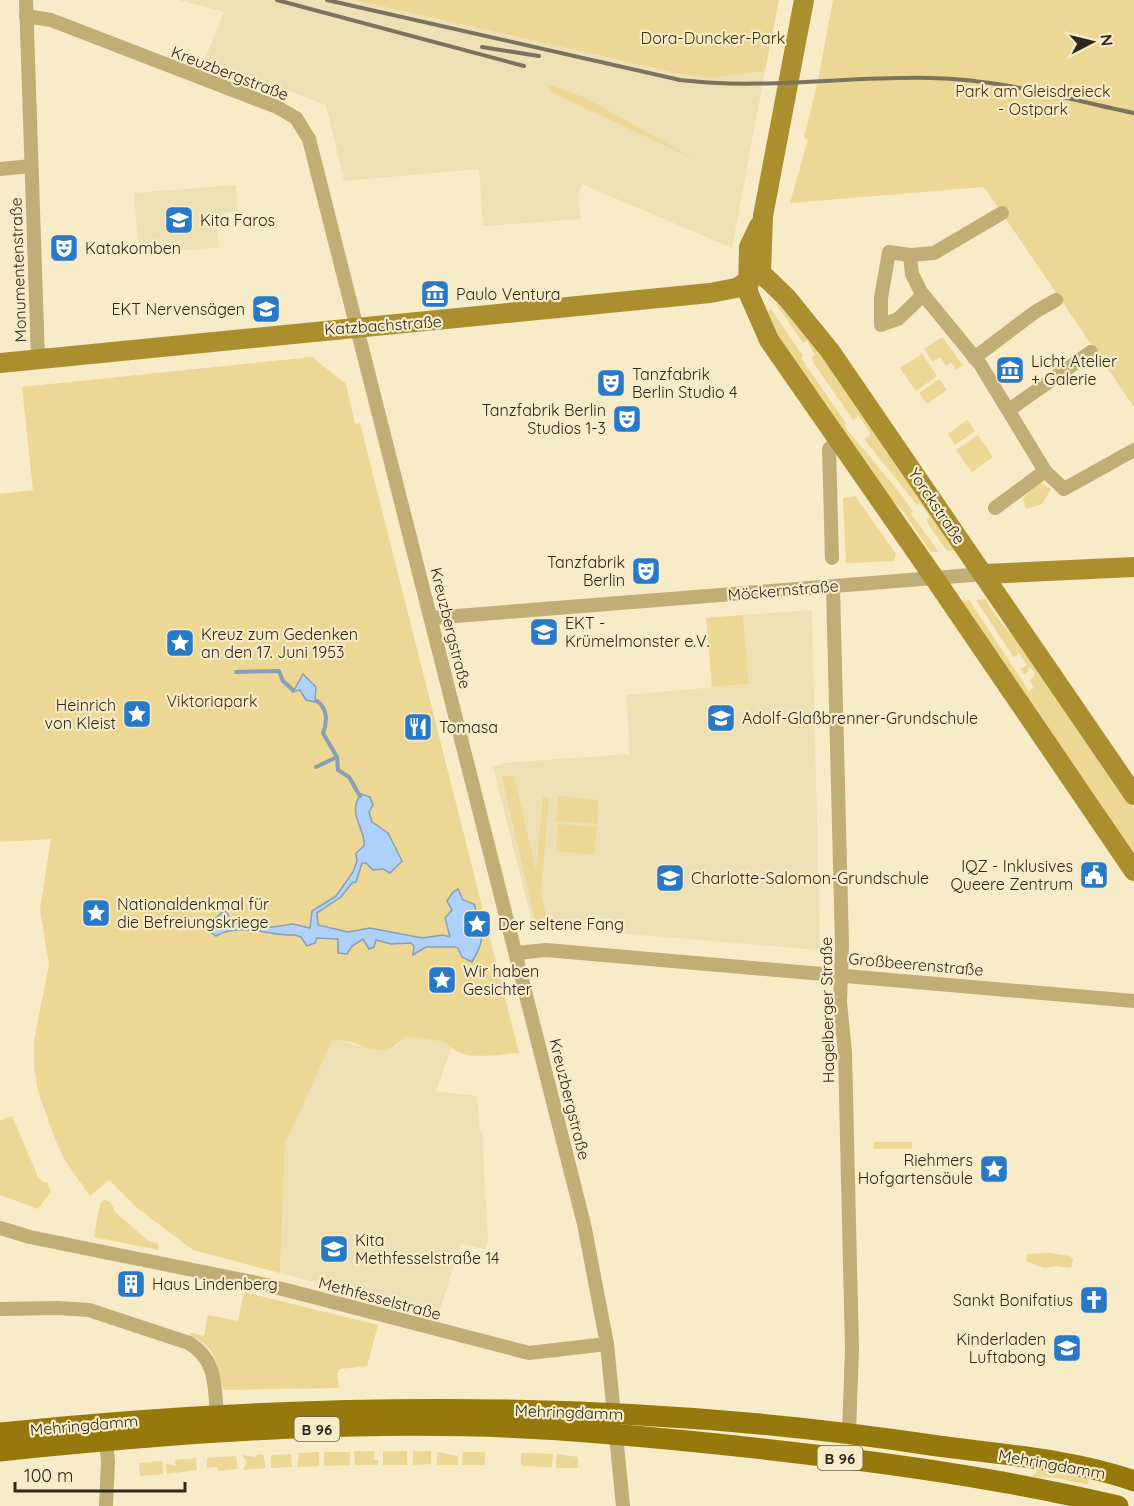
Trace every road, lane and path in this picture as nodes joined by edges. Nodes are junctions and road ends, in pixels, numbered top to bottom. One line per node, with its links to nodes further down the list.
1 (26, 0): 3 (street, Monumentenstraße)
2 (804, 0): 8 (main road)
3 (26, 16): 4 (street, Monumentenstraße); 11 (street, Kreuzbergstraße)
4 (31, 166): 5 (street); 14 (street, Monumentenstraße)
5 (2, 169)
6 (1002, 213): 7 (street)
7 (910, 255): 9 (street); 9 (street)
8 (754, 277): 11 (main road, Katzbachstraße); 17 (main road); 23 (main road, Yorckstraße)
9 (923, 295): 13 (street)
10 (1056, 300): 13 (street)
11 (357, 328): 14 (main road, Katzbachstraße); 26 (street, Kreuzbergstraße)
12 (1091, 352): 16 (street)
13 (974, 358): 16 (street)
14 (39, 359): 15 (main road, Katzbachstraße)
15 (0, 363)
16 (1009, 410): 19 (street)
17 (838, 441): 21 (street); 24 (main road)
18 (1134, 450): 19 (street)
19 (1045, 471): 20 (street)
20 (995, 508)
21 (832, 558)
22 (1134, 567): 23 (main road, Möckernstraße)
23 (984, 574): 24 (street, Möckernstraße); 27 (main road, Yorckstraße)
24 (935, 579): 25 (street, Möckernstraße); 28 (main road)
25 (833, 586): 26 (street, Möckernstraße); 30 (street, Hagelberger Straße)
26 (431, 618): 29 (street, Kreuzbergstraße)
27 (1134, 795)
28 (1134, 872)
29 (516, 953): 30 (street, Großbeerenstraße); 34 (street, Kreuzbergstraße)
30 (841, 974): 31 (street, Großbeerenstraße); 39 (street, Hagelberger Straße)
31 (1134, 1000)
32 (0, 1228): 34 (street, Methfesselstraße)
33 (0, 1309): 35 (street)
34 (607, 1344): 36 (street, Kreuzbergstraße)
35 (217, 1414): 36 (main road, Mehringdamm / B 96); 37 (main road, Mehringdamm / B 96)
36 (617, 1424): 37 (main road, Mehringdamm / B 96); 39 (main road, Mehringdamm / B 96); 43 (main road, Mehringdamm / B 96); 45 (street, Kreuzbergstraße)
37 (105, 1432): 38 (main road, Mehringdamm / B 96); 40 (main road, Mehringdamm / B 96); 44 (street)
38 (0, 1433)
39 (849, 1433): 41 (main road, Mehringdamm / B 96)
40 (0, 1451)
41 (1098, 1471): 42 (main road, Mehringdamm / B 96); 43 (main road)
42 (1134, 1481)
43 (1091, 1499): 46 (main road, Mehringdamm / B 96)
44 (106, 1506)
45 (622, 1506)
46 (1118, 1506)

